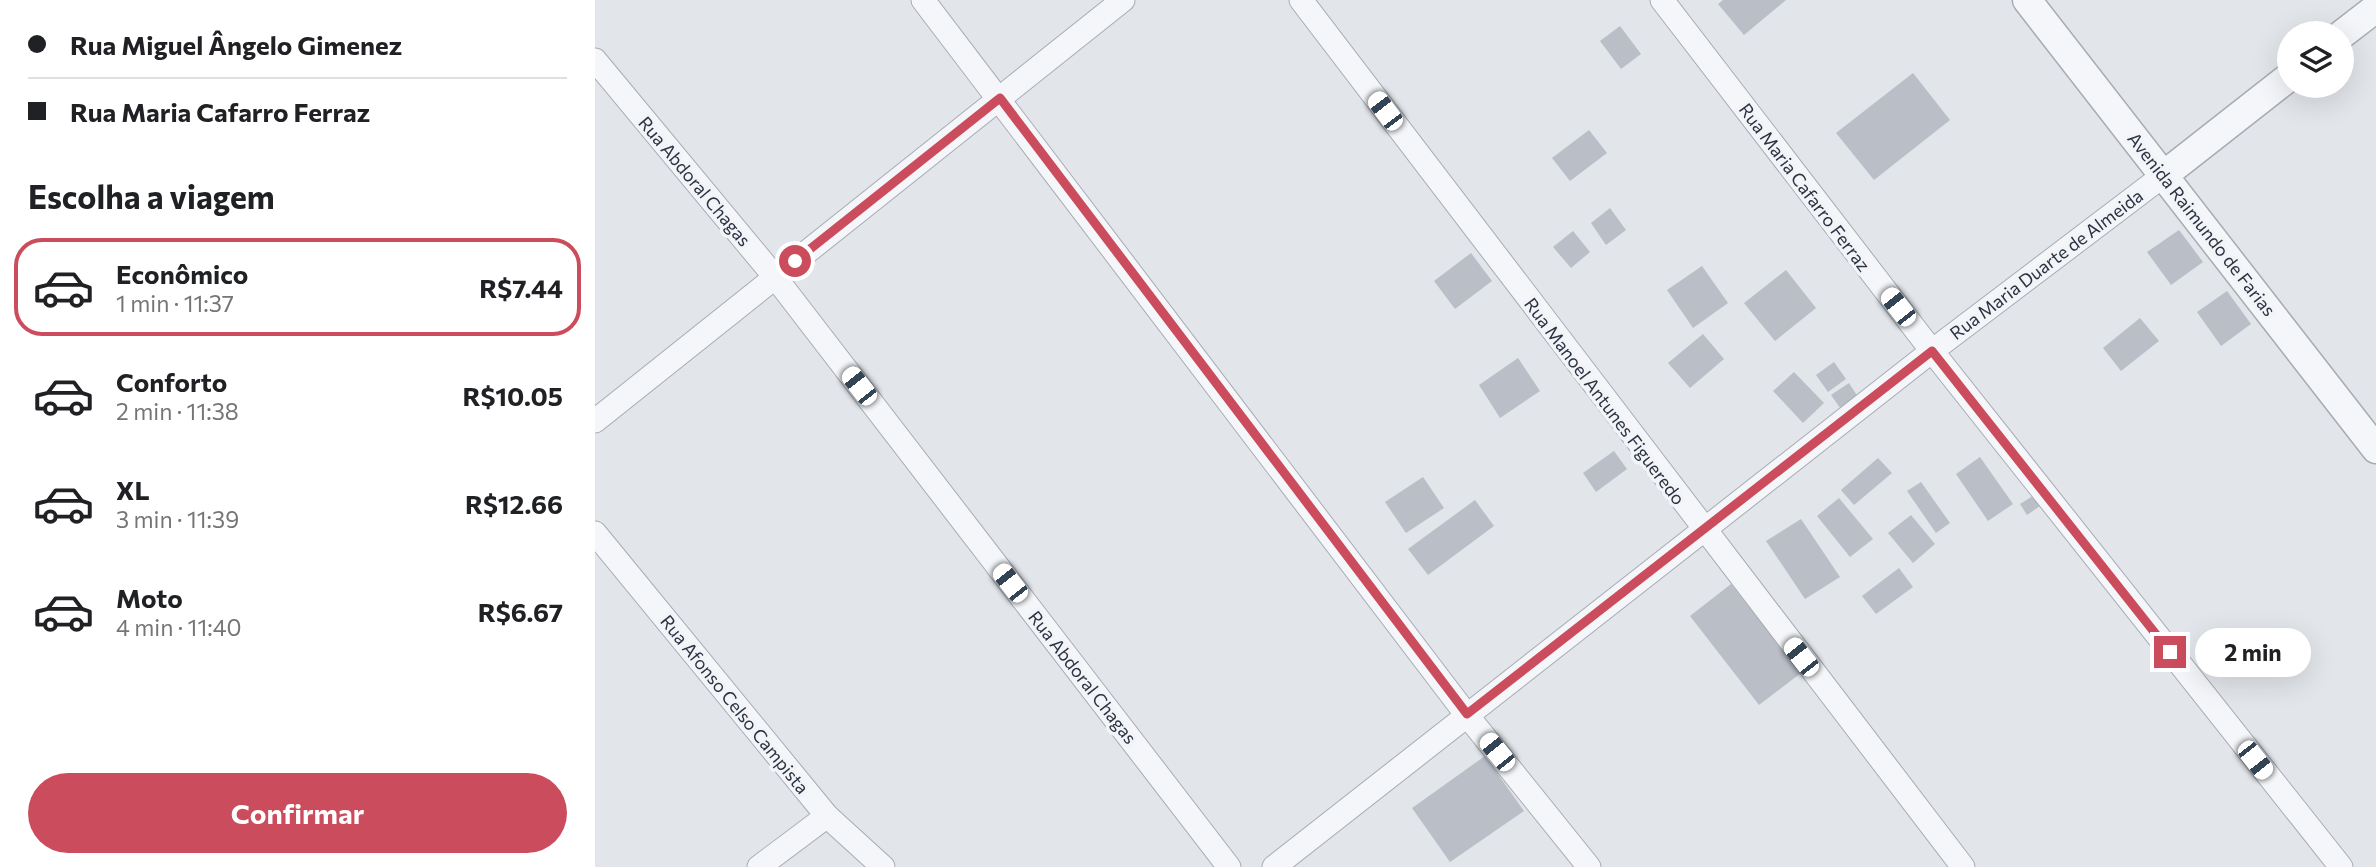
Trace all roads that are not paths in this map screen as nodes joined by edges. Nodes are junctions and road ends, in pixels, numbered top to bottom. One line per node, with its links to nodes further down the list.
1 (923, 0): 10 (street)
2 (1123, 0): 10 (street)
3 (1301, 0): 16 (street, Rua Manoel Antunes Figueredo)
4 (1662, 0): 13 (street, Rua Maria Cafarro Ferraz)
5 (2027, 0): 11 (street, Avenida Raimundo de Farias)
6 (2376, 8): 7 (street)
7 (2354, 26)
8 (595, 60): 12 (street, Rua Abdoral Chagas)
9 (2277, 86): 11 (street, Rua Maria Duarte de Almeida)
10 (1000, 98): 12 (street); 18 (street)
11 (2164, 175): 13 (street, Rua Maria Duarte de Almeida); 15 (street, Avenida Raimundo de Farias)
12 (775, 277): 14 (street); 22 (street, Rua Abdoral Chagas)
13 (1932, 351): 16 (street, Rua Maria Duarte de Almeida); 26 (street, Rua Maria Cafarro Ferraz)
14 (595, 421)
15 (2376, 449)
16 (1704, 531): 18 (street, Rua Maria Duarte de Almeida); 25 (street, Rua Manoel Antunes Figueredo)
17 (595, 533): 19 (street, Rua Afonso Celso Campista)
18 (1467, 714): 23 (street, Rua Maria Duarte de Almeida); 24 (street)
19 (827, 816): 20 (street); 21 (street, Rua Afonso Celso Campista)
20 (759, 867)
21 (883, 867)
22 (1229, 867)
23 (1275, 867)
24 (1589, 867)
25 (1963, 867)
26 (2341, 867)

